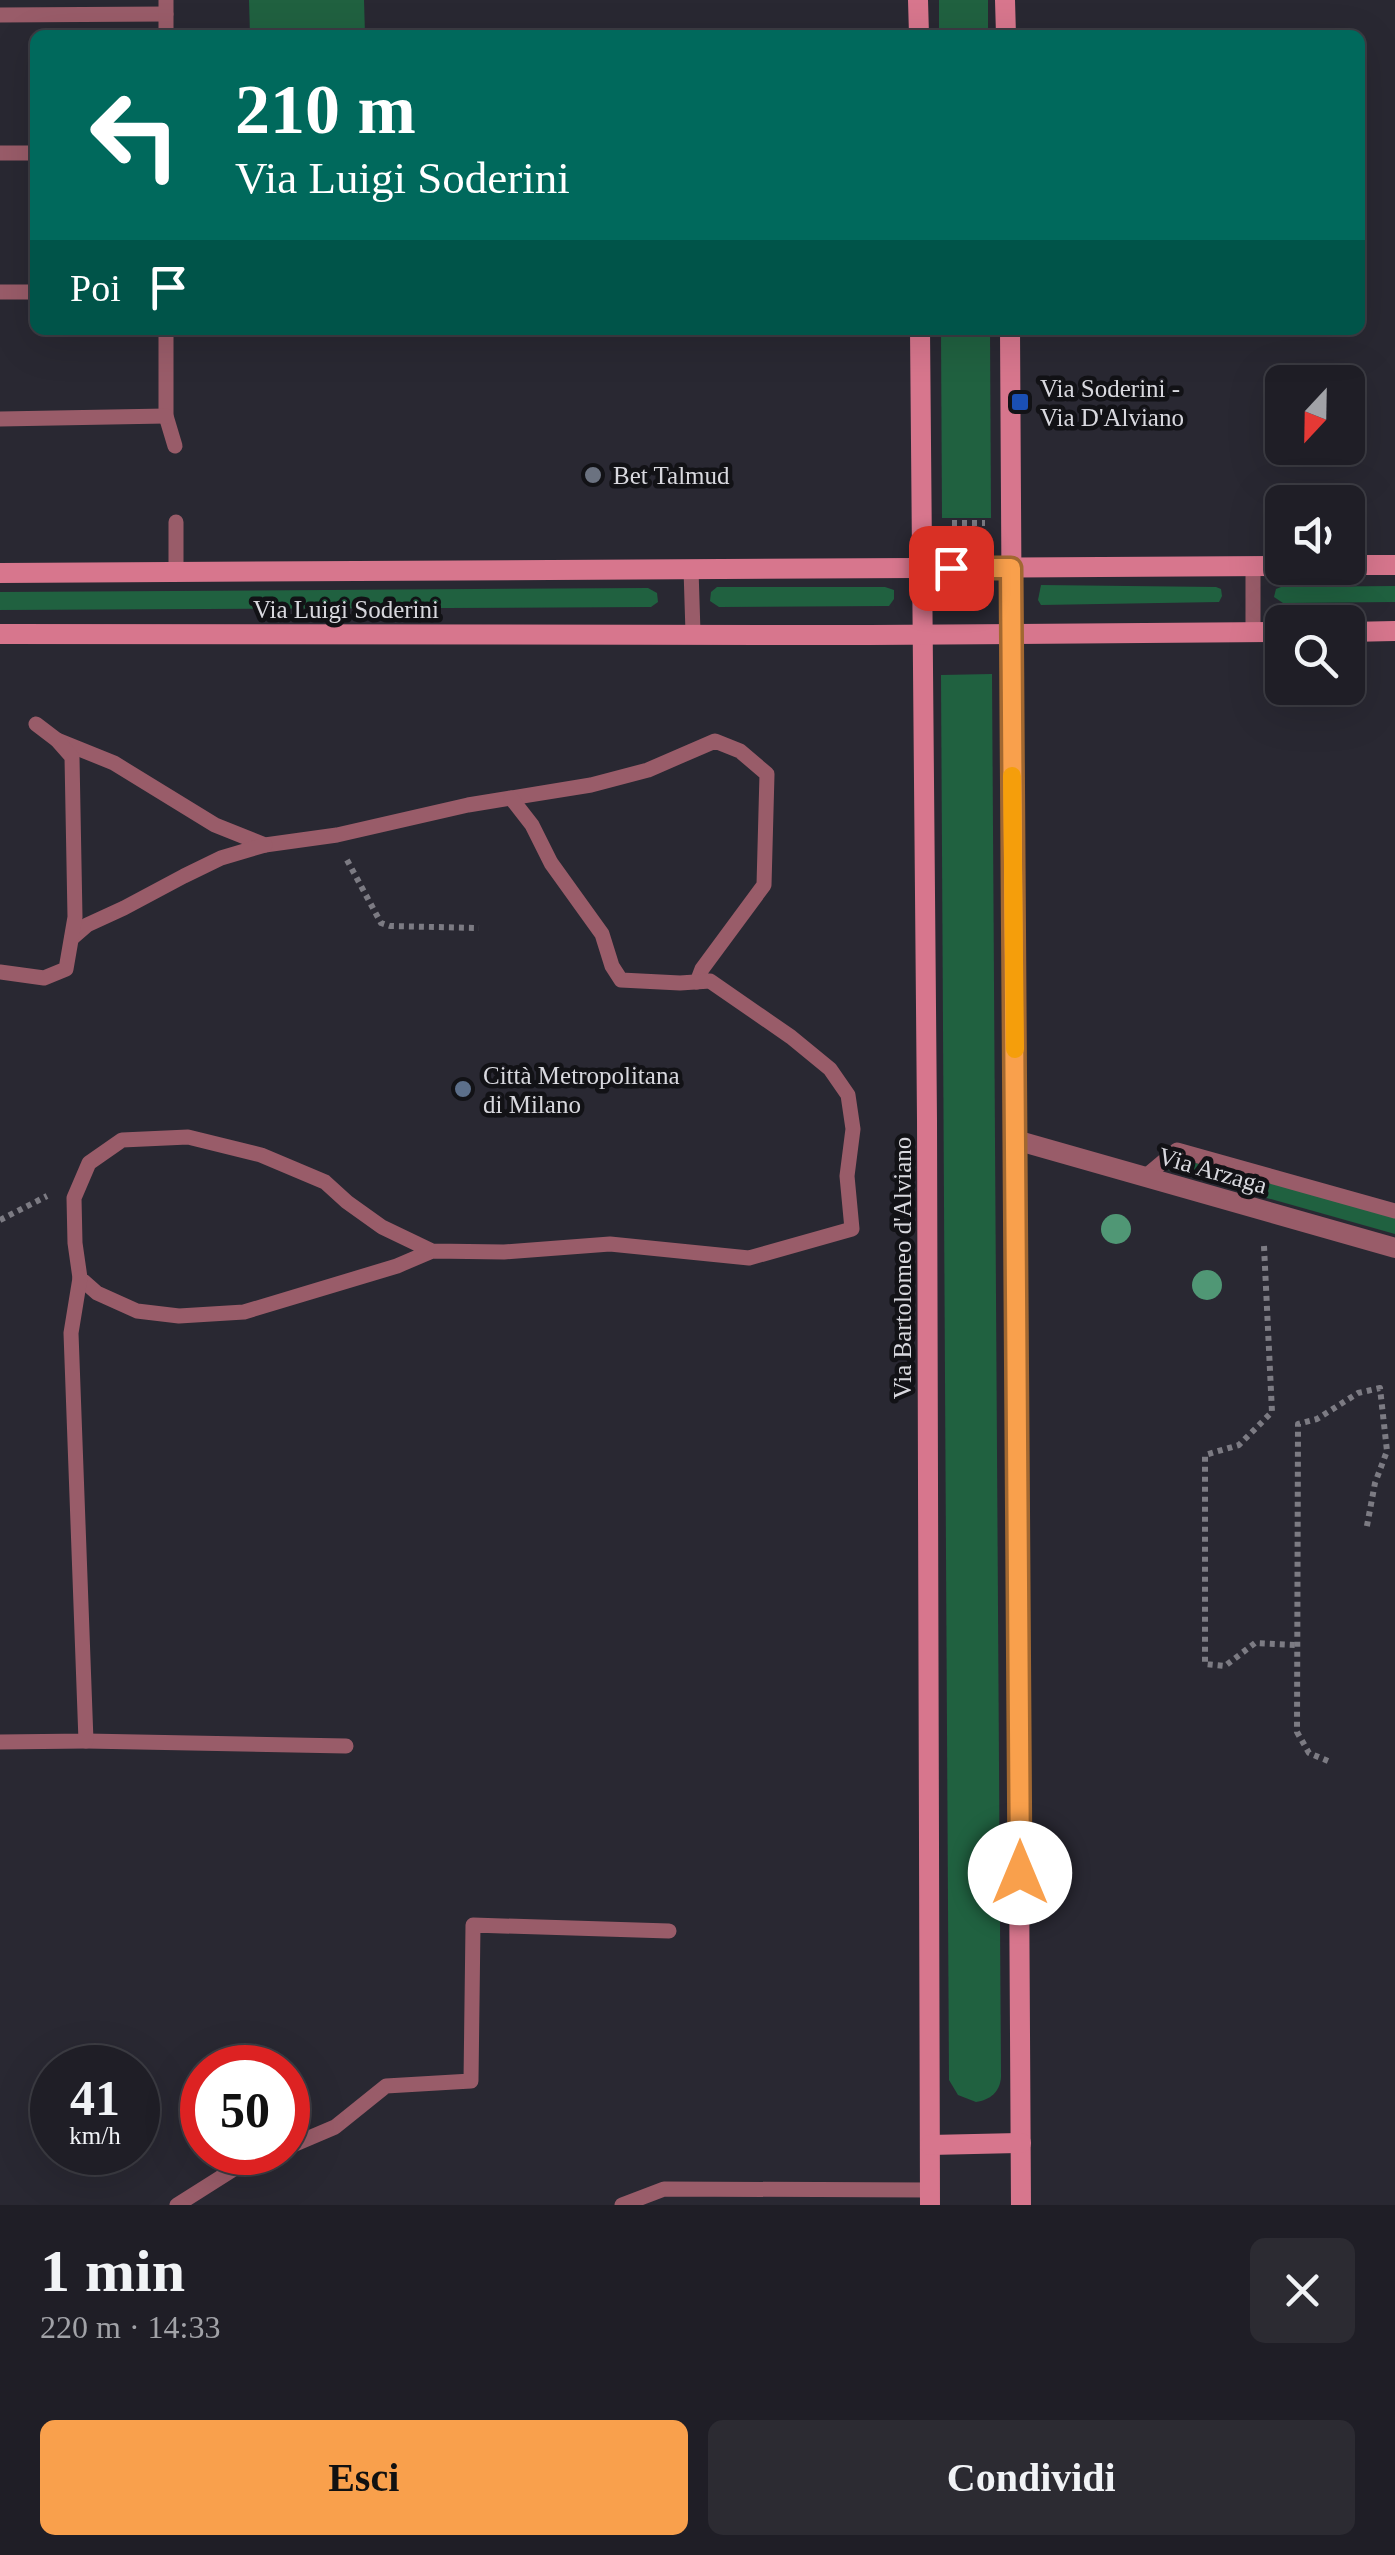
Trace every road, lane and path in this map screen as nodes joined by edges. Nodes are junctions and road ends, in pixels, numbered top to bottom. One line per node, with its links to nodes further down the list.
1 (918, 0): 5 (main road)
2 (1005, 0): 6 (main road)
3 (166, 7): 4 (lane)
4 (0, 16)
5 (918, 30)
6 (1006, 30)
7 (0, 153): 8 (lane)
8 (30, 153)
9 (0, 292): 10 (lane)
10 (30, 292)
11 (166, 335): 14 (lane)
12 (920, 335): 24 (main road, Via Bartolomeo d'Alviano)
13 (1010, 335): 25 (main road)
14 (166, 416): 15 (lane); 16 (lane)
15 (0, 419)
16 (175, 446)
17 (176, 522): 27 (lane)
18 (942, 523): 19 (path)
19 (991, 523)
20 (1395, 565): 23 (main road)
21 (1253, 566): 22 (main road, Via Luigi Soderini); 25 (main road, Via Luigi Soderini); 29 (lane)
22 (1265, 566)
23 (1365, 566)
24 (922, 568): 25 (main road, Via Luigi Soderini); 26 (main road, Via Luigi Soderini); 35 (main road, Via Bartolomeo d'Alviano)
25 (1011, 568): 36 (main road)
26 (691, 569): 27 (main road, Via Luigi Soderini); 33 (lane)
27 (176, 571): 28 (main road, Via Luigi Soderini)
28 (0, 572)
29 (1254, 632): 30 (main road, Via Luigi Soderini); 36 (main road, Via Luigi Soderini)
30 (1265, 632)
31 (1365, 632): 32 (main road)
32 (1395, 632)
33 (693, 633): 34 (main road, Via Luigi Soderini); 35 (main road, Via Luigi Soderini)
34 (0, 634)
35 (924, 634): 36 (main road, Via Luigi Soderini); 64 (main road, Via Bartolomeo d'Alviano)
36 (1010, 634): 46 (main road)
37 (36, 724): 38 (lane)
38 (56, 740): 41 (lane); 43 (lane)
39 (511, 798): 40 (lane); 45 (lane); 45 (lane)
40 (337, 835): 41 (lane); 42 (path)
41 (264, 846): 43 (lane)
42 (478, 928)
43 (72, 938): 44 (lane)
44 (0, 972)
45 (696, 982): 53 (lane)
46 (1016, 1140): 48 (street, Via Arzaga); 63 (main road)
47 (83, 1176): 50 (path); 53 (lane); 54 (lane)
48 (1146, 1176): 49 (lane); 52 (street, Via Arzaga)
49 (1395, 1211)
50 (0, 1220)
51 (1264, 1246): 56 (path)
52 (1395, 1248)
53 (432, 1251): 54 (lane)
54 (80, 1278): 57 (lane)
55 (1366, 1531): 56 (path)
56 (1298, 1645): 60 (path)
57 (86, 1741): 58 (lane); 59 (lane)
58 (0, 1742)
59 (346, 1746)
60 (1328, 1761)
61 (670, 1931): 62 (lane)
62 (310, 2138)
63 (1021, 2143): 64 (main road); 69 (main road)
64 (930, 2145): 66 (main road, Via Bartolomeo d'Alviano)
65 (224, 2175): 67 (lane)
66 (930, 2198): 68 (lane)
67 (177, 2205)
68 (622, 2205)
69 (1022, 2205)

